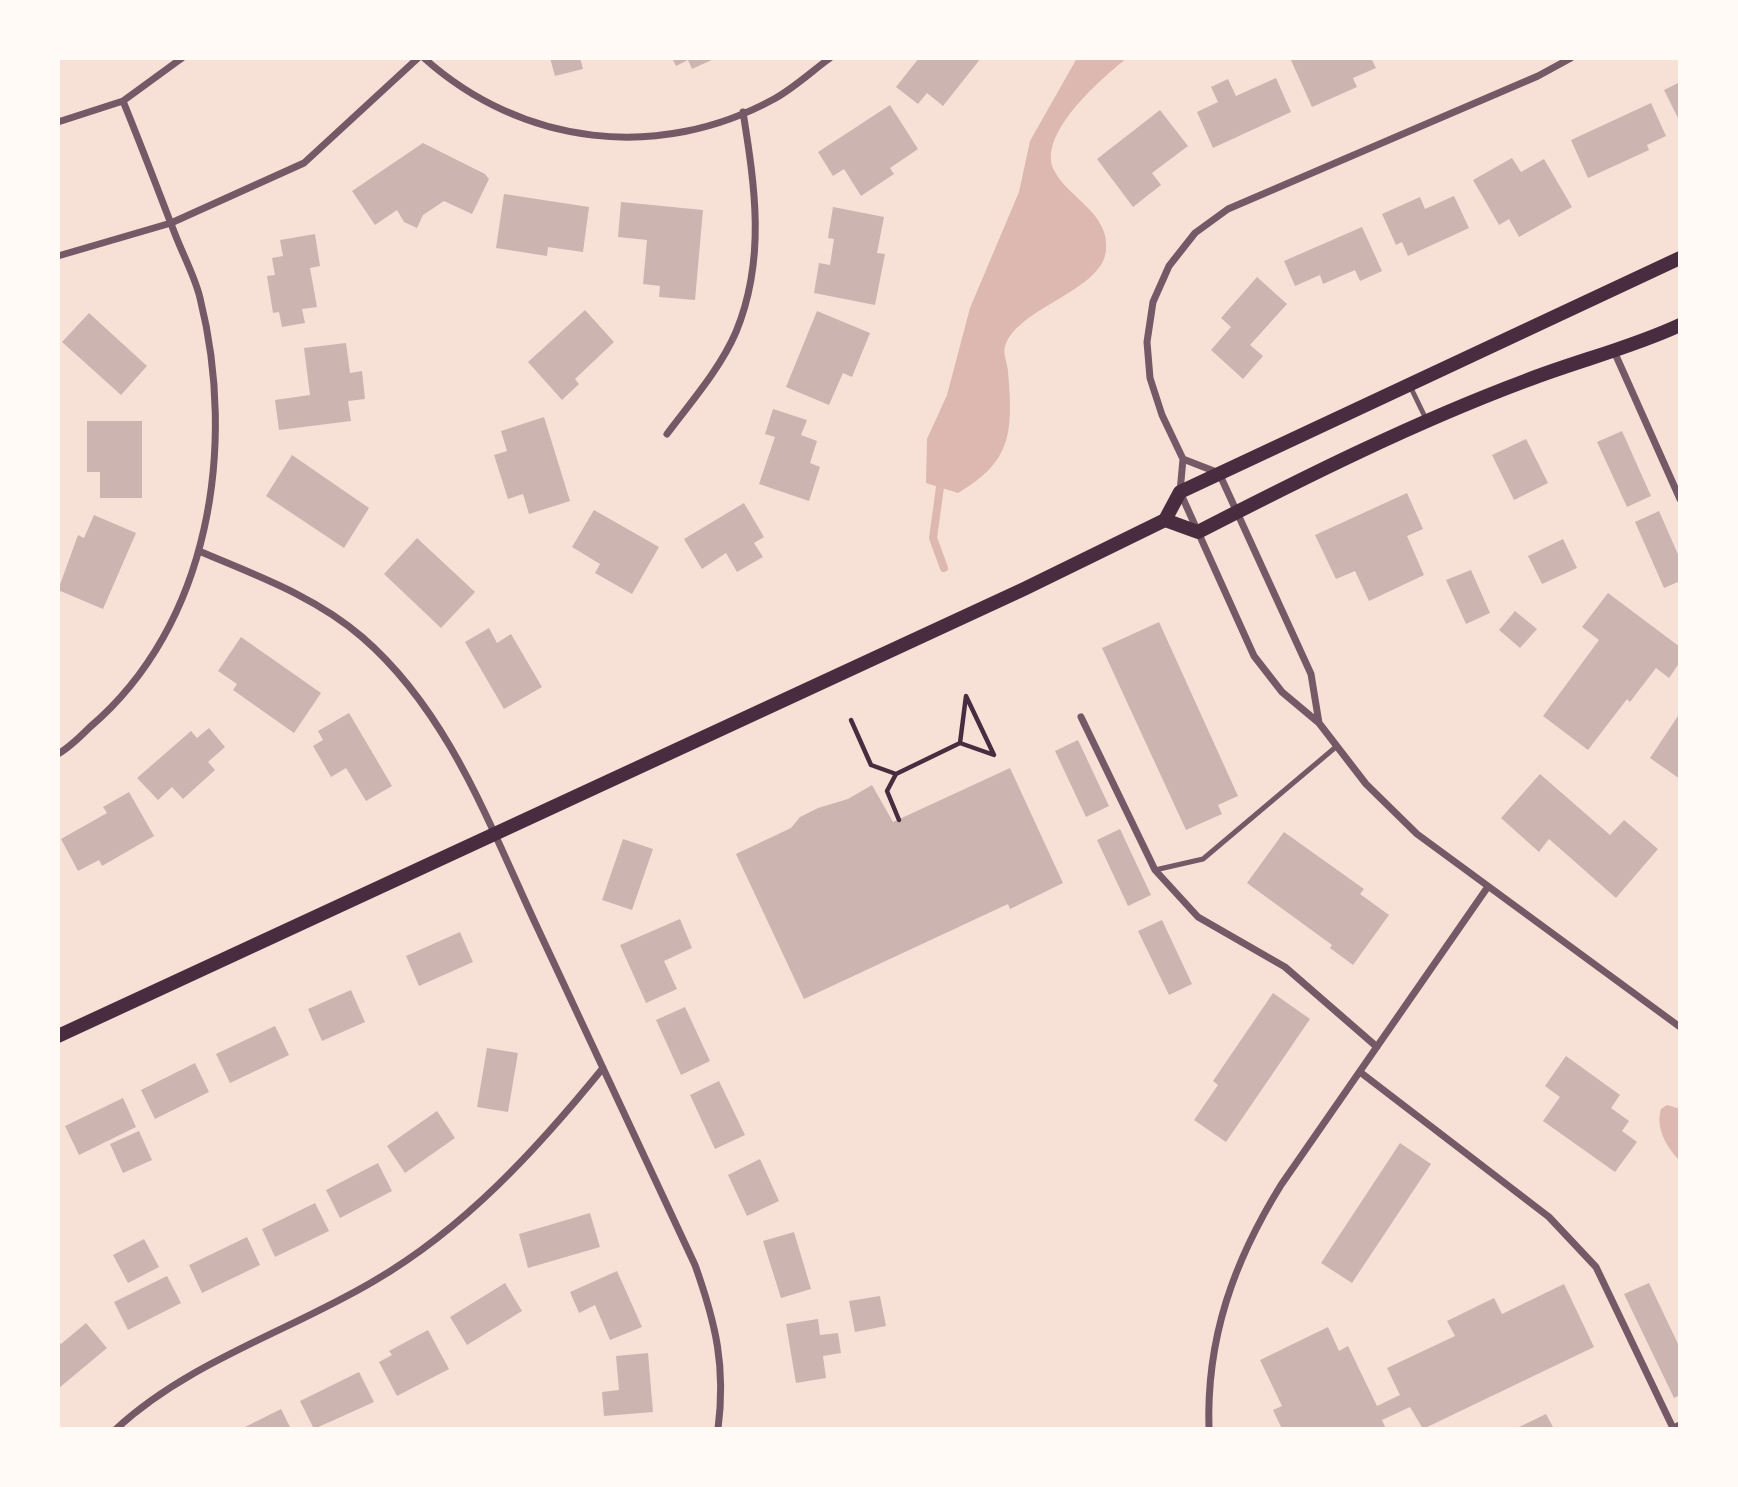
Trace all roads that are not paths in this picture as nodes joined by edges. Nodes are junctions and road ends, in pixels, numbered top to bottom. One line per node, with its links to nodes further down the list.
1 (183, 58): 6 (street)
2 (418, 58): 9 (street)
3 (425, 58): 7 (street)
4 (830, 58): 7 (street)
5 (1571, 58): 17 (street)
6 (123, 101): 8 (street); 9 (street)
7 (743, 112): 16 (street)
8 (58, 122)
9 (171, 223): 10 (street); 24 (street)
10 (58, 256)
11 (1680, 258): 14 (main road)
12 (1680, 325): 13 (main road)
13 (1613, 349): 15 (main road); 20 (street)
14 (1409, 384): 15 (lane); 18 (main road)
15 (1427, 421): 21 (main road)
16 (667, 433)
17 (1183, 459): 18 (street); 19 (street)
18 (1219, 472): 19 (main road); 21 (street)
19 (1180, 492): 22 (main road); 23 (street)
20 (1680, 499)
21 (1239, 511): 23 (main road); 26 (street)
22 (1165, 520): 23 (main road); 29 (main road)
23 (1198, 532): 26 (street)
24 (199, 551): 28 (street); 29 (street)
25 (1081, 716): 30 (street)
26 (1319, 723): 27 (street)
27 (1337, 746): 30 (lane); 31 (street)
28 (58, 754)
29 (493, 834): 33 (main road); 35 (street)
30 (1155, 870): 34 (street)
31 (1487, 888): 32 (street); 34 (street)
32 (1680, 1027)
33 (58, 1036)
34 (1377, 1047): 36 (street)
35 (603, 1069): 38 (street); 39 (street)
36 (1360, 1072): 37 (street); 40 (street)
37 (1677, 1427)
38 (116, 1429)
39 (718, 1429)
40 (1209, 1429)

